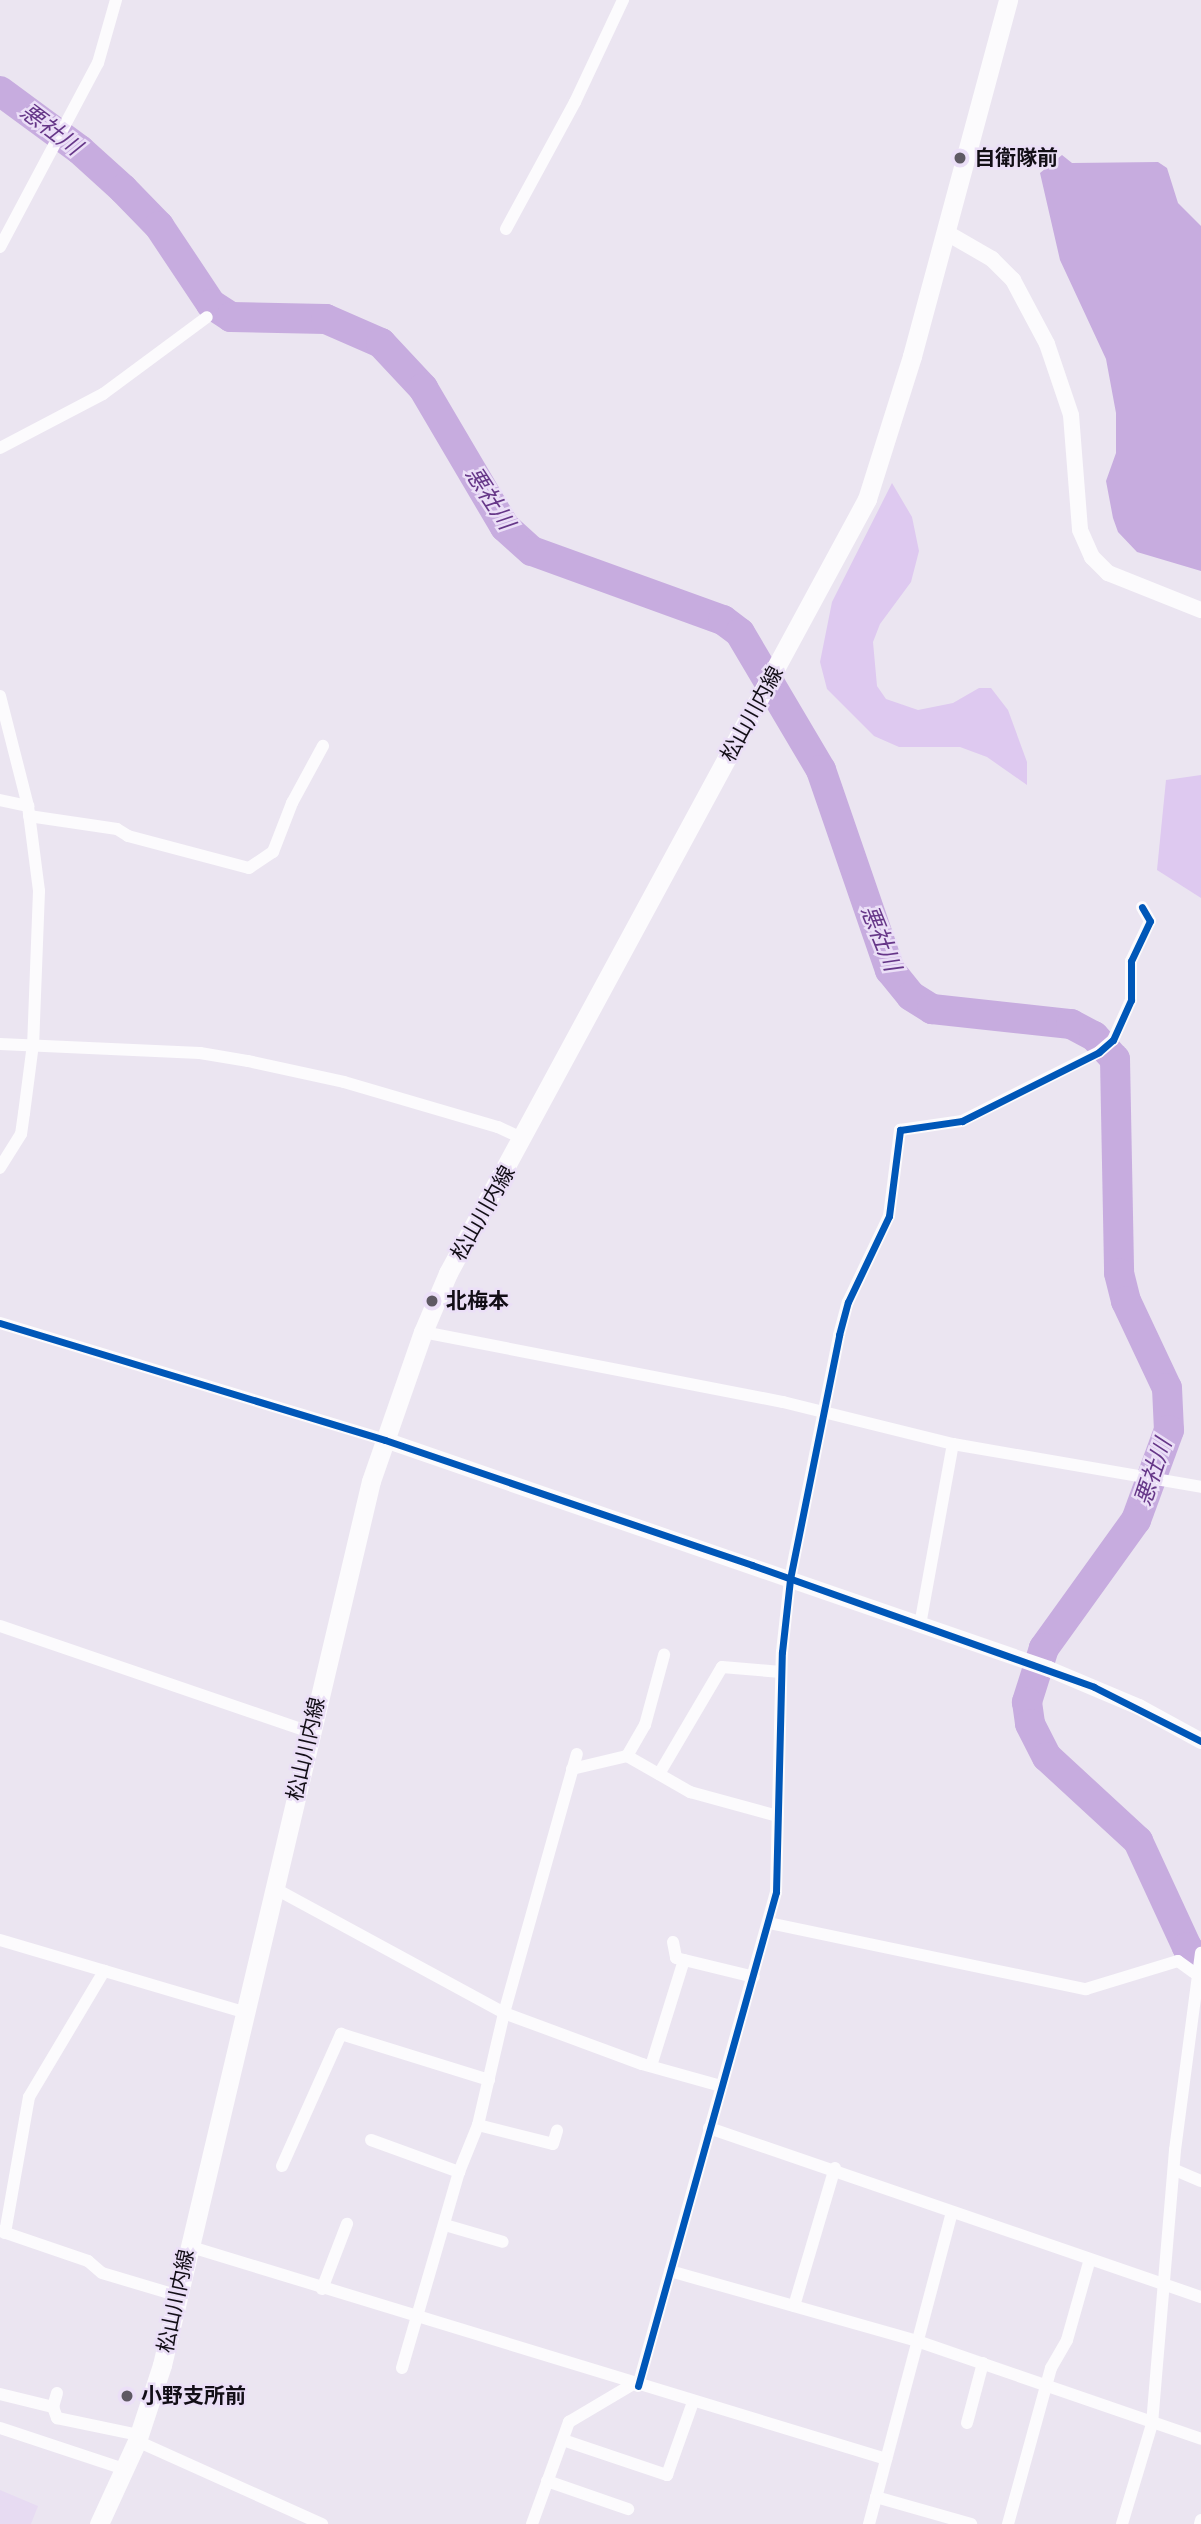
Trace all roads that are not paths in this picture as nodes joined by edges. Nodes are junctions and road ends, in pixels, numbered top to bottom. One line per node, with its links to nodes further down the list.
1 (116, 0): 6 (street)
2 (623, 0): 4 (street)
3 (1008, 0): 5 (main road, 松山川内線)
4 (506, 229)
5 (947, 233): 9 (street); 17 (main road, 松山川内線)
6 (0, 247)
7 (207, 317): 8 (street)
8 (0, 448)
9 (1201, 610)
10 (0, 696): 13 (street)
11 (323, 746): 13 (street)
12 (0, 800): 13 (street)
13 (28, 811): 16 (street)
14 (1142, 907): 21 (street)
15 (0, 1044): 16 (street)
16 (33, 1044): 17 (street); 18 (street)
17 (524, 1139): 20 (main road, 松山川内線)
18 (0, 1168)
19 (0, 1324): 22 (street)
20 (423, 1332): 21 (street); 22 (main road, 松山川内線)
21 (826, 1413): 23 (street); 25 (street)
22 (385, 1440): 25 (street); 30 (main road, 松山川内線)
23 (953, 1444): 24 (street); 26 (street)
24 (1201, 1487)
25 (790, 1579): 26 (street); 29 (street)
26 (920, 1625): 31 (street)
27 (0, 1626): 30 (street)
28 (664, 1655): 33 (street)
29 (781, 1672): 35 (street); 36 (street)
30 (309, 1732): 37 (main road, 松山川内線)
31 (1201, 1741)
32 (577, 1754): 34 (street)
33 (627, 1756): 34 (street); 35 (street)
34 (572, 1769): 47 (street)
35 (659, 1774): 36 (street)
36 (778, 1816): 38 (street)
37 (274, 1888): 46 (main road, 松山川内線); 47 (street)
38 (769, 1923): 44 (street); 45 (street)
39 (0, 1940): 43 (street)
40 (673, 1942): 42 (street)
41 (1201, 1953): 44 (street)
42 (684, 1960): 45 (street); 48 (street)
43 (104, 1971): 46 (street); 63 (street)
44 (1197, 1971): 57 (street)
45 (754, 1977): 50 (street)
46 (243, 2011): 65 (main road, 松山川内線)
47 (504, 2013): 48 (street); 49 (street)
48 (651, 2066): 50 (street)
49 (489, 2080): 51 (street); 55 (street)
50 (721, 2086): 52 (street)
51 (478, 2125): 53 (street); 58 (street)
52 (709, 2128): 56 (street); 67 (street)
53 (557, 2131)
54 (371, 2140): 58 (street)
55 (282, 2166)
56 (835, 2168): 60 (street); 72 (street)
57 (1175, 2170): 59 (street); 68 (street)
58 (459, 2172): 62 (street)
59 (1201, 2181)
60 (951, 2215): 66 (street); 74 (street)
61 (347, 2224): 69 (street)
62 (445, 2225): 64 (street); 73 (street)
63 (2, 2232): 70 (street)
64 (503, 2242)
65 (188, 2246): 69 (street); 70 (main road, 松山川内線)
66 (1090, 2262): 68 (street); 78 (street)
67 (670, 2271): 72 (street); 77 (street)
68 (1164, 2286): 71 (street); 84 (street)
69 (322, 2289): 73 (street)
70 (176, 2295): 86 (main road, 松山川内線)
71 (1201, 2297)
72 (794, 2306): 74 (street)
73 (415, 2318): 76 (street); 77 (street)
74 (917, 2341): 75 (street); 89 (street)
75 (983, 2363): 78 (street); 83 (street)
76 (402, 2368)
77 (635, 2385): 81 (street); 88 (street)
78 (1045, 2388): 84 (street); 99 (street)
79 (57, 2393): 82 (street)
80 (0, 2394): 82 (street)
81 (694, 2402): 88 (street); 89 (street)
82 (53, 2407): 86 (street)
83 (967, 2423)
84 (1152, 2424): 87 (street); 100 (street)
85 (0, 2428): 90 (street)
86 (138, 2438): 90 (main road, 松山川内線); 95 (street)
87 (1201, 2439)
88 (563, 2440): 91 (street)
89 (886, 2459): 92 (street)
90 (124, 2469): 94 (main road, 松山川内線)
91 (547, 2481): 93 (street); 96 (street)
92 (876, 2497): 97 (street); 98 (street)
93 (628, 2509)
94 (99, 2524)
95 (322, 2524)
96 (532, 2524)
97 (869, 2524)
98 (971, 2524)
99 (1008, 2524)
100 (1122, 2524)

